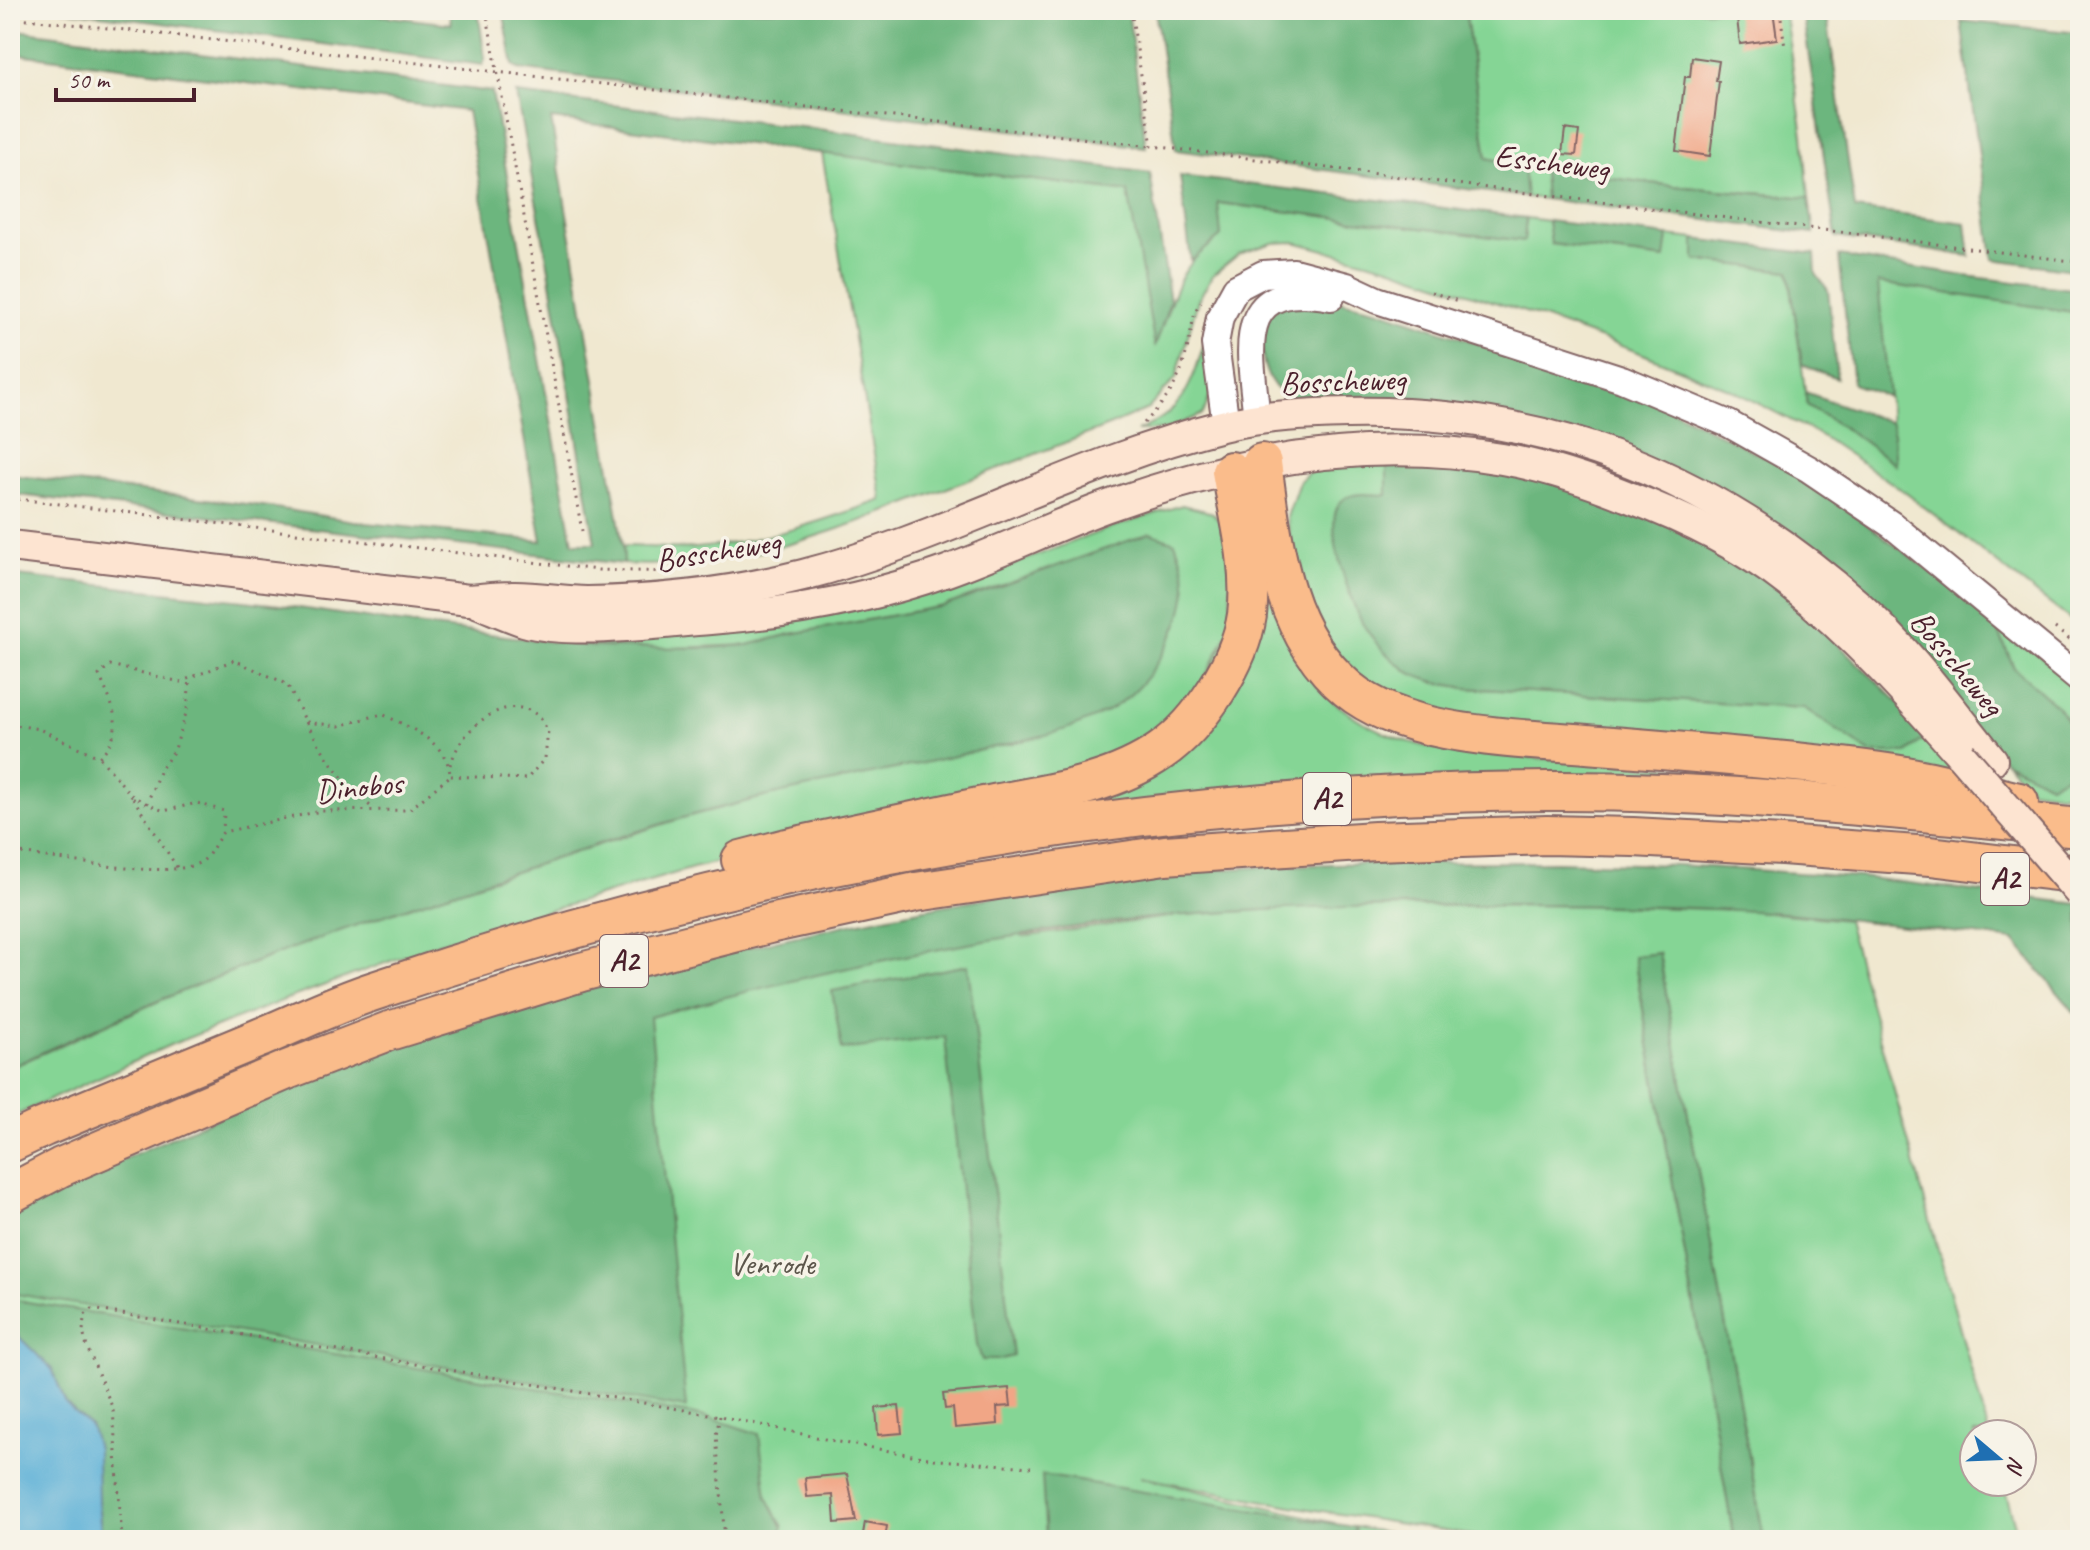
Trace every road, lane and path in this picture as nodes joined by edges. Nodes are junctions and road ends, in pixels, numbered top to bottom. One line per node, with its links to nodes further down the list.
1 (486, 10): 6 (path)
2 (1131, 10): 7 (path)
3 (1780, 10): 5 (path)
4 (10, 17): 6 (path, Esscheweg)
5 (1785, 48)
6 (495, 71): 7 (path, Esscheweg); 16 (path)
7 (1152, 146): 8 (path, Esscheweg)
8 (2080, 262)
9 (1377, 300): 11 (street); 13 (street); 21 (street)
10 (1182, 374): 12 (path)
11 (1257, 420): 13 (main road, Bosscheweg); 14 (main road); 35 (main road, Bosscheweg)
12 (1144, 423)
13 (1226, 425): 14 (main road); 19 (main road, Bosscheweg)
14 (1247, 467): 19 (main road, Bosscheweg); 30 (highway, A2); 38 (main road, Bosscheweg, bridge); 39 (highway, A2)
15 (10, 498): 18 (path, Bosscheweg)
16 (582, 531)
17 (10, 546): 19 (main road, Bosscheweg)
18 (684, 571)
19 (469, 600)
20 (190, 678): 22 (path); 24 (path); 28 (path)
21 (2080, 680)
22 (306, 722): 25 (path, Dinobos); 29 (path)
23 (10, 724): 24 (path)
24 (99, 757): 27 (path)
25 (450, 765): 26 (path); 26 (path)
26 (450, 776): 29 (path, Dinobos)
27 (131, 795): 28 (path); 36 (path)
28 (147, 804): 32 (path)
29 (375, 811): 32 (path, Dinobos)
30 (2080, 815)
31 (2080, 828): 39 (highway, A2)
32 (223, 832): 36 (path)
33 (10, 852): 36 (path)
34 (1930, 856): 37 (highway, A2); 38 (highway, A2); 41 (highway, A2)
35 (2080, 863)
36 (178, 869)
37 (2080, 874)
38 (2080, 895)
39 (584, 925): 40 (highway, A2)
40 (10, 1143)
41 (10, 1194)
42 (720, 1416): 43 (path); 44 (path); 45 (path)
43 (1031, 1467)
44 (122, 1540)
45 (725, 1540)

